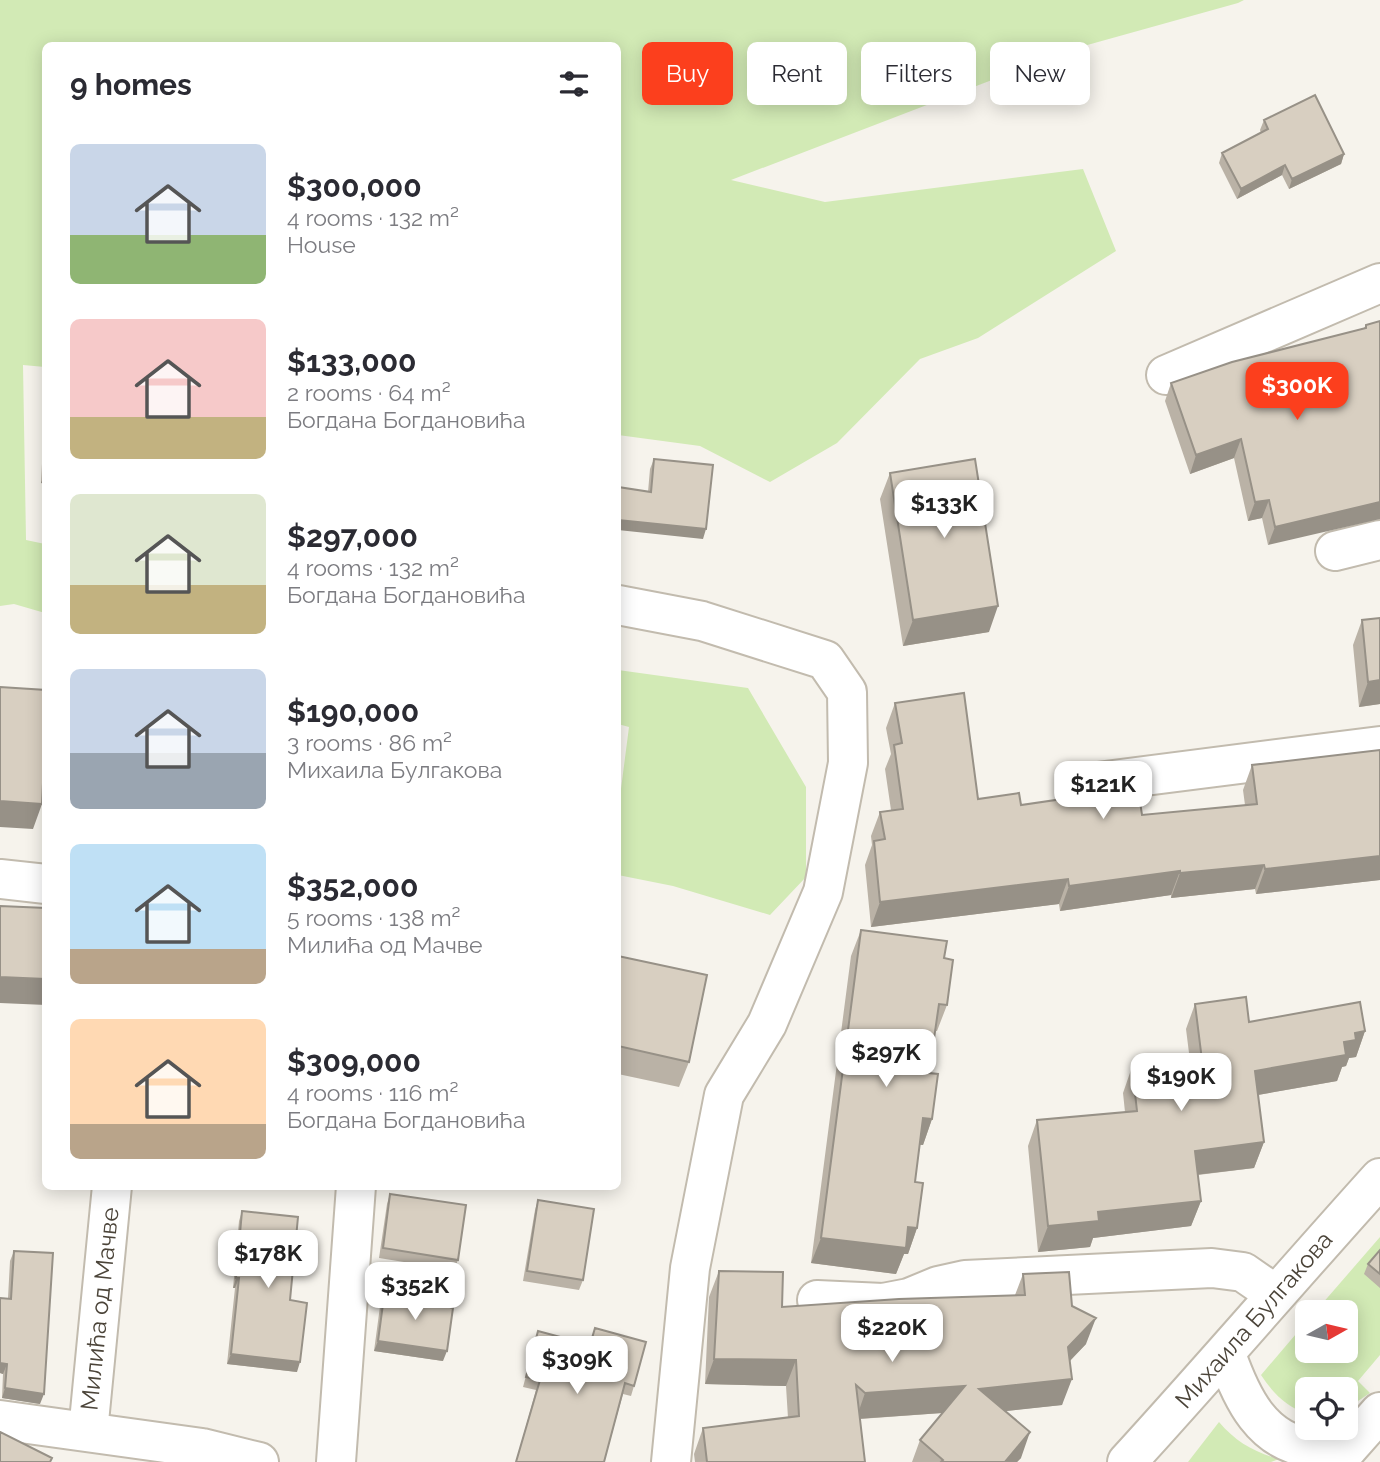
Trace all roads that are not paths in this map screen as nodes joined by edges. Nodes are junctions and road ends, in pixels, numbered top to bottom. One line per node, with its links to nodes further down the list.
1 (1380, 283): 2 (street)
2 (1166, 375)
3 (1380, 540): 4 (street)
4 (1335, 551)
5 (621, 606): 23 (street)
6 (1380, 746): 7 (street)
7 (1082, 784)
8 (0, 879): 9 (street)
9 (42, 884)
10 (1380, 1178): 13 (street, Михаила Булгакова)
11 (112, 1190): 18 (street, Милића од Мачве)
12 (356, 1190): 22 (street)
13 (1275, 1294): 14 (street); 15 (street, Михаила Булгакова)
14 (817, 1300)
15 (1226, 1353): 20 (street); 24 (street, Михаила Булгакова)
16 (1380, 1412): 20 (street)
17 (0, 1420): 18 (street, Милића од Мачве)
18 (88, 1432): 19 (street, Милића од Мачве)
19 (199, 1455): 21 (street, Милића од Мачве)
20 (1337, 1455)
21 (259, 1462)
22 (336, 1462)
23 (671, 1462)
24 (1127, 1462)

